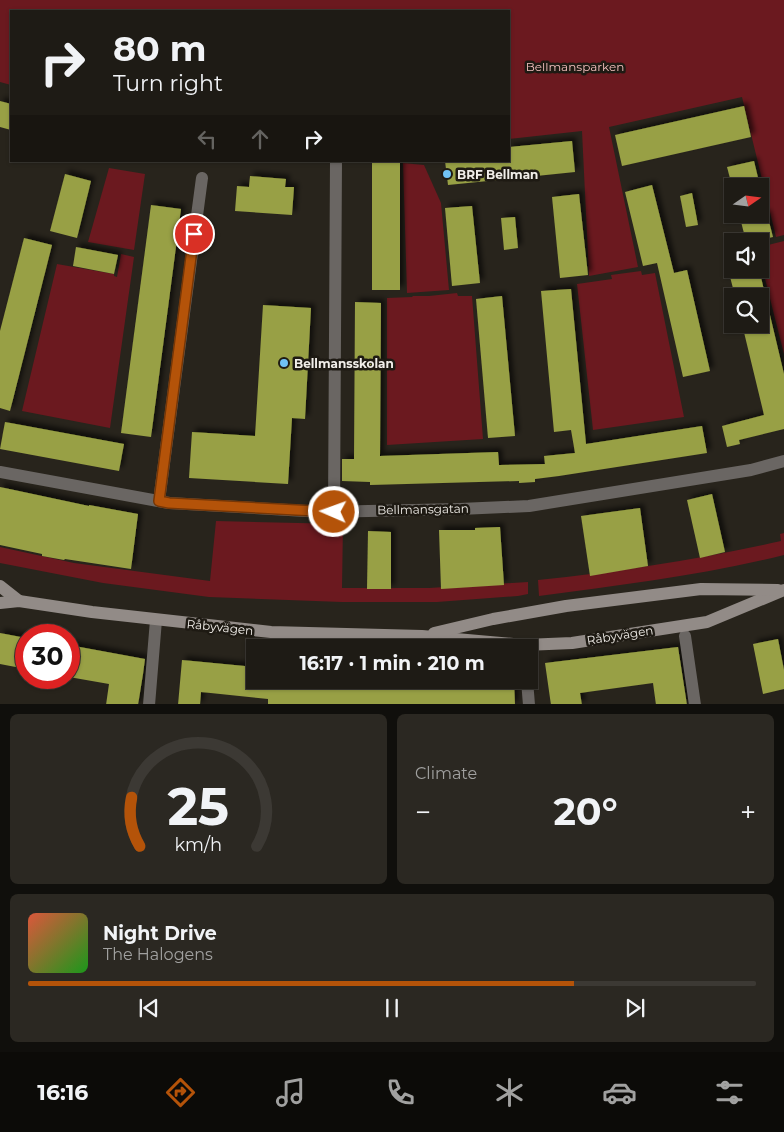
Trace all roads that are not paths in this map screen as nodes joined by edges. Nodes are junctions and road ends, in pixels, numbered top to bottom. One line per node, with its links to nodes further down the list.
1 (336, 162): 6 (street)
2 (202, 178): 5 (street)
3 (784, 461): 6 (street, Bellmansgatan)
4 (0, 472): 5 (street, Bellmansgatan)
5 (159, 501): 6 (street, Bellmansgatan)
6 (334, 512)
7 (0, 586): 9 (main road, Råbyvägen)
8 (783, 590): 12 (main road, Råbyvägen); 15 (main road, Råbyvägen)
9 (19, 601): 10 (main road, Råbyvägen); 11 (main road, Råbyvägen)
10 (0, 603)
11 (156, 620): 12 (main road, Råbyvägen); 17 (street)
12 (422, 636): 14 (main road, Råbyvägen)
13 (685, 636): 19 (street)
14 (453, 639)
15 (538, 645)
16 (528, 689): 18 (street)
17 (149, 704)
18 (529, 704)
19 (695, 704)

